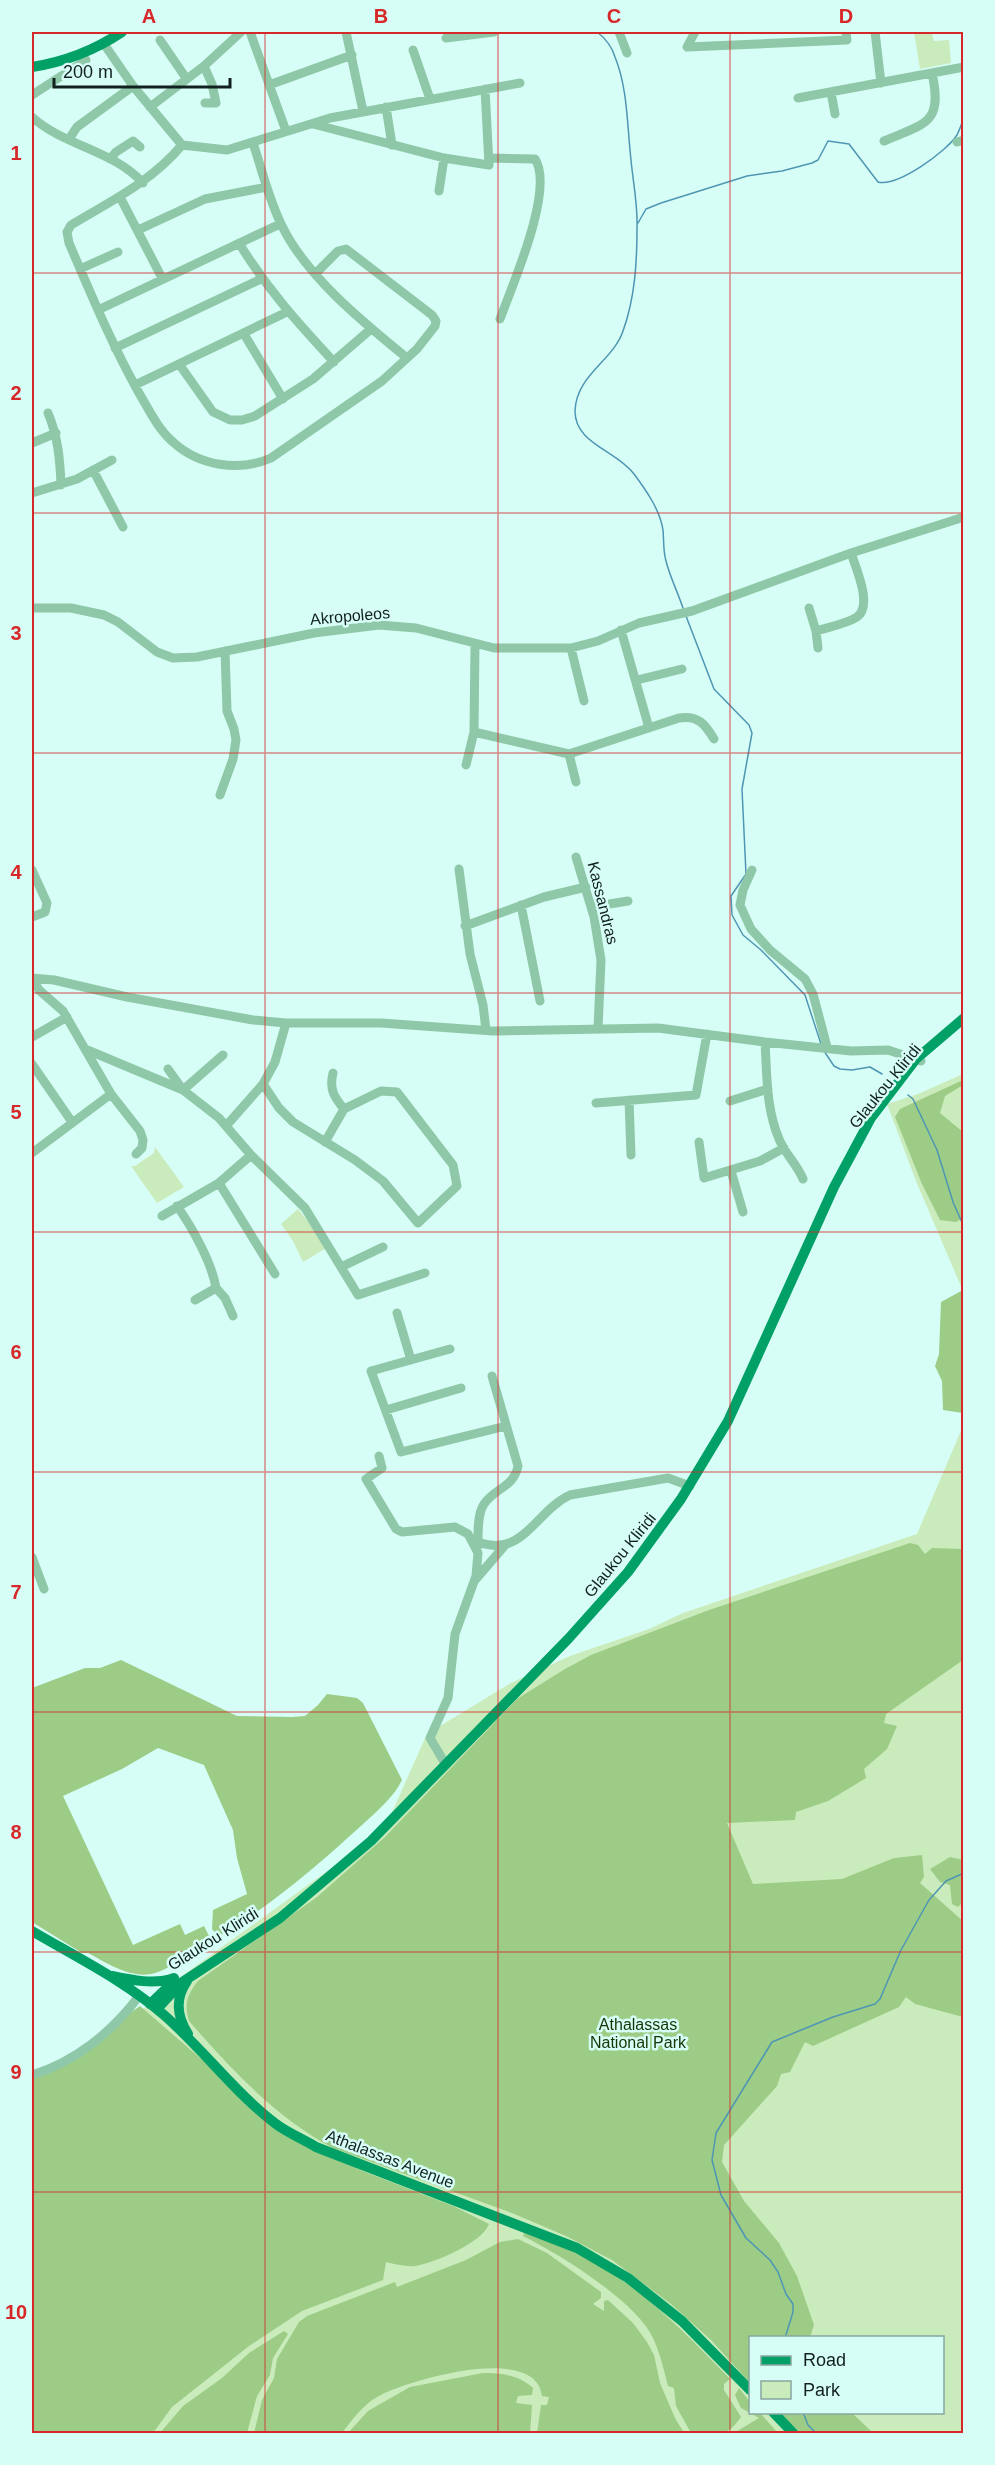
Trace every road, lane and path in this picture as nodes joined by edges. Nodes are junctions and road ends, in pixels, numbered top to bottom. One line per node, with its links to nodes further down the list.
1 (122, 32): 12 (main road)
2 (241, 32): 17 (street)
3 (249, 32): 24 (street)
4 (346, 32): 15 (street)
5 (494, 32): 10 (street)
6 (619, 32): 14 (street)
7 (695, 32): 8 (street)
8 (846, 32)
9 (875, 32): 23 (street)
10 (446, 38)
11 (160, 40): 21 (street)
12 (104, 44): 18 (main road); 25 (street)
13 (413, 50): 30 (street)
14 (627, 54)
15 (352, 56): 24 (street); 34 (street)
16 (86, 60): 28 (street)
17 (204, 66): 21 (street); 31 (street)
18 (32, 67)
19 (963, 67): 20 (street)
20 (932, 73): 23 (street); 40 (street)
21 (186, 78): 32 (street)
22 (520, 83): 26 (street)
23 (881, 83): 27 (street)
24 (269, 85): 38 (street)
25 (134, 86): 32 (street); 39 (street)
26 (485, 89): 30 (street); 46 (street)
27 (831, 92): 29 (street); 35 (street)
28 (32, 95)
29 (798, 98)
30 (429, 99): 33 (street)
31 (205, 103)
32 (150, 107): 42 (street)
33 (386, 107): 34 (street); 43 (street)
34 (363, 111): 37 (street)
35 (835, 114)
36 (32, 117): 39 (street)
37 (313, 124): 38 (street); 43 (street)
38 (286, 131): 41 (street)
39 (69, 139): 47 (street)
40 (884, 141)
41 (253, 143): 42 (street); 49 (street)
42 (182, 145): 48 (street)
43 (392, 145): 45 (street)
44 (140, 147): 47 (street)
45 (444, 158): 46 (street); 50 (street)
46 (489, 158): 62 (street)
47 (110, 159): 48 (street)
48 (143, 183): 51 (street)
49 (267, 187): 52 (street); 53 (street)
50 (439, 191)
51 (120, 197): 53 (street); 56 (street)
52 (280, 224): 54 (street); 57 (street)
53 (138, 230): 58 (street)
54 (239, 243): 58 (street); 59 (street)
55 (118, 252): 56 (street)
56 (80, 269): 60 (street)
57 (316, 273): 63 (street); 66 (street)
58 (162, 278): 60 (street)
59 (261, 279): 61 (street); 65 (street)
60 (98, 310): 65 (street)
61 (287, 312): 64 (street); 67 (street)
62 (500, 319)
63 (371, 329): 66 (street); 67 (street)
64 (244, 334): 68 (street); 70 (street)
65 (115, 348): 69 (street)
66 (407, 358): 69 (street)
67 (334, 362): 70 (street)
68 (179, 364): 69 (street); 70 (street)
69 (135, 385)
70 (283, 399)
71 (48, 413): 72 (street)
72 (56, 433): 73 (street); 76 (street)
73 (32, 443)
74 (112, 460): 75 (street)
75 (93, 471): 76 (street); 79 (street)
76 (61, 485): 77 (street)
77 (32, 493)
78 (963, 517): 80 (street, Akropoleos)
79 (123, 527)
80 (851, 553): 83 (street, Akropoleos); 84 (street)
81 (32, 608): 88 (street, Akropoleos)
82 (809, 608): 84 (street)
83 (621, 630): 86 (street, Akropoleos); 90 (street)
84 (816, 631): 87 (street)
85 (475, 644): 86 (street, Akropoleos); 88 (street, Akropoleos); 93 (street)
86 (571, 648): 91 (street)
87 (818, 648)
88 (225, 651): 98 (street)
89 (682, 669): 90 (street)
90 (637, 680): 92 (street)
91 (584, 701)
92 (649, 728): 94 (street); 95 (street)
93 (474, 732): 95 (street); 96 (street)
94 (714, 739)
95 (569, 754): 97 (street)
96 (466, 765)
97 (576, 782)
98 (220, 795)
99 (576, 857): 103 (street, Kassandras)
100 (459, 869): 108 (street)
101 (32, 870): 107 (street)
102 (752, 870): 120 (street)
103 (586, 887): 105 (street); 106 (street, Kassandras)
104 (628, 901): 106 (street)
105 (521, 905): 108 (street); 110 (street)
106 (591, 907): 115 (street, Kassandras)
107 (32, 917)
108 (465, 926): 116 (street)
109 (32, 978): 111 (street); 113 (street)
110 (540, 1001)
111 (67, 1017): 118 (street); 121 (street)
112 (963, 1018): 123 (main road, Glaukou Kliridi)
113 (286, 1023): 116 (street); 127 (street)
114 (963, 1024): 123 (main road, Glaukou Kliridi)
115 (598, 1029): 116 (street); 117 (street)
116 (486, 1030)
117 (707, 1034): 119 (street); 131 (street)
118 (32, 1037)
119 (765, 1042): 120 (street); 128 (street)
120 (826, 1047): 123 (street)
121 (85, 1049): 129 (street); 130 (street)
122 (223, 1055): 129 (street)
123 (918, 1060): 165 (main road, Glaukou Kliridi)
124 (32, 1065): 135 (street)
125 (168, 1069): 129 (street)
126 (333, 1073): 134 (street)
127 (264, 1084): 136 (street); 137 (street)
128 (768, 1089): 132 (street); 139 (street)
129 (183, 1090): 136 (street)
130 (111, 1094): 135 (street); 141 (street)
131 (628, 1101): 133 (street); 143 (street)
132 (730, 1101)
133 (596, 1103)
134 (344, 1108): 137 (street); 137 (street)
135 (72, 1122): 140 (street)
136 (226, 1126): 142 (street)
137 (325, 1142)
138 (699, 1142): 144 (street)
139 (784, 1148): 144 (street); 145 (street)
140 (32, 1153)
141 (136, 1154)
142 (251, 1155): 146 (street); 151 (street)
143 (631, 1155)
144 (730, 1171): 148 (street)
145 (803, 1179)
146 (219, 1183): 147 (street); 153 (street)
147 (177, 1206): 149 (street); 154 (street)
148 (743, 1212)
149 (162, 1216)
150 (383, 1247): 151 (street)
151 (341, 1267): 152 (street)
152 (425, 1273)
153 (275, 1274)
154 (216, 1288): 155 (street); 157 (street)
155 (195, 1300)
156 (397, 1313): 159 (street)
157 (233, 1316)
158 (450, 1349): 159 (street)
159 (411, 1360): 162 (street)
160 (492, 1376): 163 (street)
161 (461, 1388): 162 (street)
162 (386, 1410): 163 (street)
163 (506, 1426): 166 (street)
164 (379, 1456): 166 (street)
165 (690, 1486): 167 (street); 171 (main road, Glaukou Kliridi)
166 (475, 1540): 167 (street); 169 (street)
167 (506, 1544): 169 (street)
168 (32, 1557): 170 (street)
169 (473, 1583): 171 (street)
170 (44, 1589)
171 (446, 1765): 174 (main road, Glaukou Kliridi)
172 (32, 1931): 173 (main road, Athalassas Avenue)
173 (106, 1974): 174 (main road); 175 (main road, Athalassas Avenue)
174 (185, 1976): 176 (main road, Glaukou Kliridi); 177 (main road)
175 (140, 1996): 176 (main road, Athalassas Avenue); 178 (street)
176 (154, 2007): 177 (main road, Athalassas Avenue)
177 (194, 2042): 179 (main road, Athalassas Avenue)
178 (32, 2075)
179 (749, 2389)
180 (775, 2414): 181 (main road)
181 (794, 2433)

